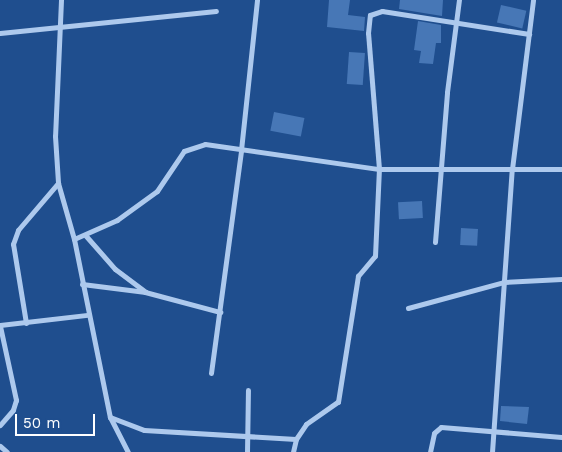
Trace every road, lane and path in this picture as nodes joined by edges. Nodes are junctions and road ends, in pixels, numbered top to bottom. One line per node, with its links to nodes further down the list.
1 (61, 0): 7 (street)
2 (257, 0): 10 (street)
3 (459, 0): 6 (street)
4 (533, 0): 9 (street)
5 (216, 11): 7 (street)
6 (456, 23): 9 (street); 11 (street); 12 (street)
7 (61, 24): 8 (street); 15 (street)
8 (0, 33)
9 (529, 34): 13 (street)
10 (241, 150): 11 (street); 16 (street); 24 (street)
11 (379, 169): 12 (street); 35 (street)
12 (441, 169): 13 (street); 18 (street)
13 (512, 169): 14 (street); 20 (street)
14 (562, 169)
15 (58, 183): 17 (street); 26 (street)
16 (86, 236): 17 (street); 22 (street)
17 (74, 239): 21 (street)
18 (435, 242)
19 (562, 279): 20 (street)
20 (504, 282): 23 (street); 32 (street)
21 (82, 284): 22 (street); 25 (street)
22 (145, 292): 24 (street)
23 (408, 308)
24 (220, 312): 28 (street)
25 (87, 315): 26 (street); 30 (street)
26 (26, 323): 27 (street)
27 (0, 326): 31 (street)
28 (212, 373)
29 (248, 390): 33 (street)
30 (110, 417): 33 (street); 38 (street)
31 (0, 426)
32 (493, 430): 34 (street); 41 (street); 42 (street)
33 (248, 435): 35 (street); 39 (street)
34 (562, 437)
35 (296, 439): 40 (street)
36 (0, 446): 37 (street)
37 (7, 452)
38 (128, 452)
39 (247, 452)
40 (294, 452)
41 (430, 452)
42 (492, 452)

